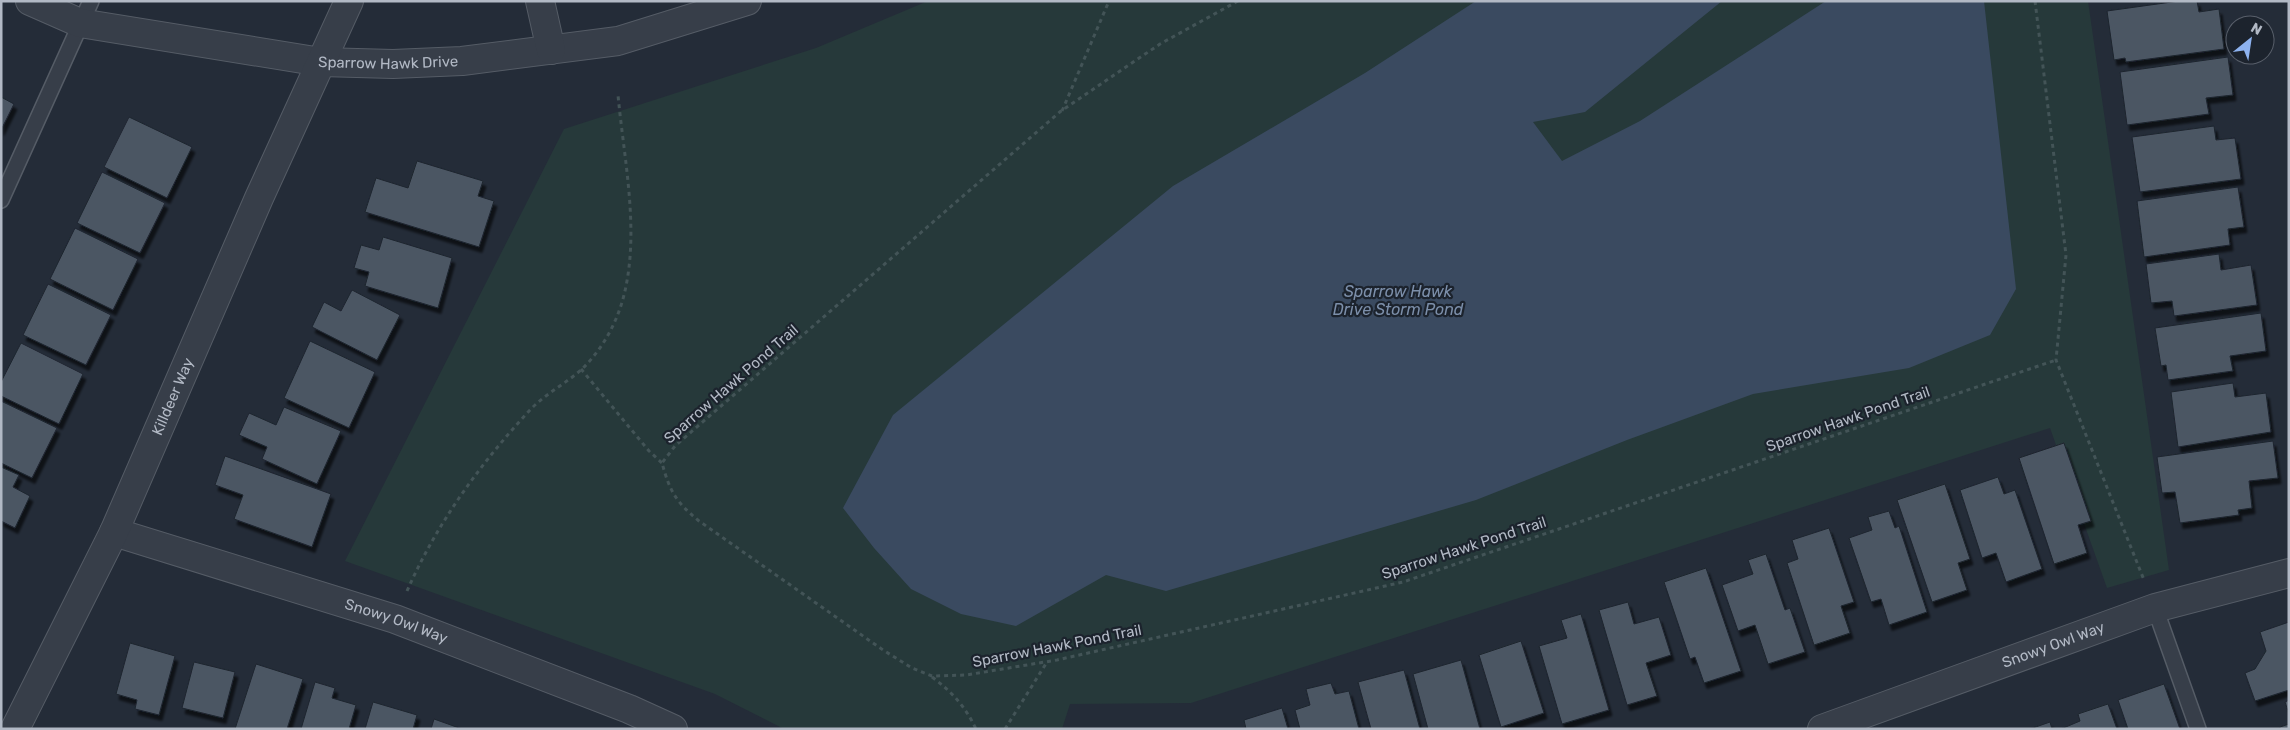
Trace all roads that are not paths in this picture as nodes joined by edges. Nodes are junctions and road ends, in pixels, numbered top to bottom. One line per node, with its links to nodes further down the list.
1 (30, 1): 5 (street, Sparrow Hawk Drive)
2 (349, 1): 7 (street, Killdeer Way)
3 (540, 1): 6 (street)
4 (747, 1): 6 (street, Sparrow Hawk Drive)
5 (86, 12): 7 (street, Sparrow Hawk Drive); 8 (lane)
6 (551, 50): 7 (street, Sparrow Hawk Drive)
7 (321, 62): 9 (street, Killdeer Way)
8 (1, 200)
9 (114, 532): 12 (street, Snowy Owl Way); 13 (street, Killdeer Way)
10 (2289, 573): 11 (street, Snowy Owl Way)
11 (2155, 608): 15 (street, Snowy Owl Way); 16 (lane)
12 (625, 719): 14 (street, Snowy Owl Way)
13 (15, 729)
14 (673, 729)
15 (1822, 729)
16 (2198, 729)

